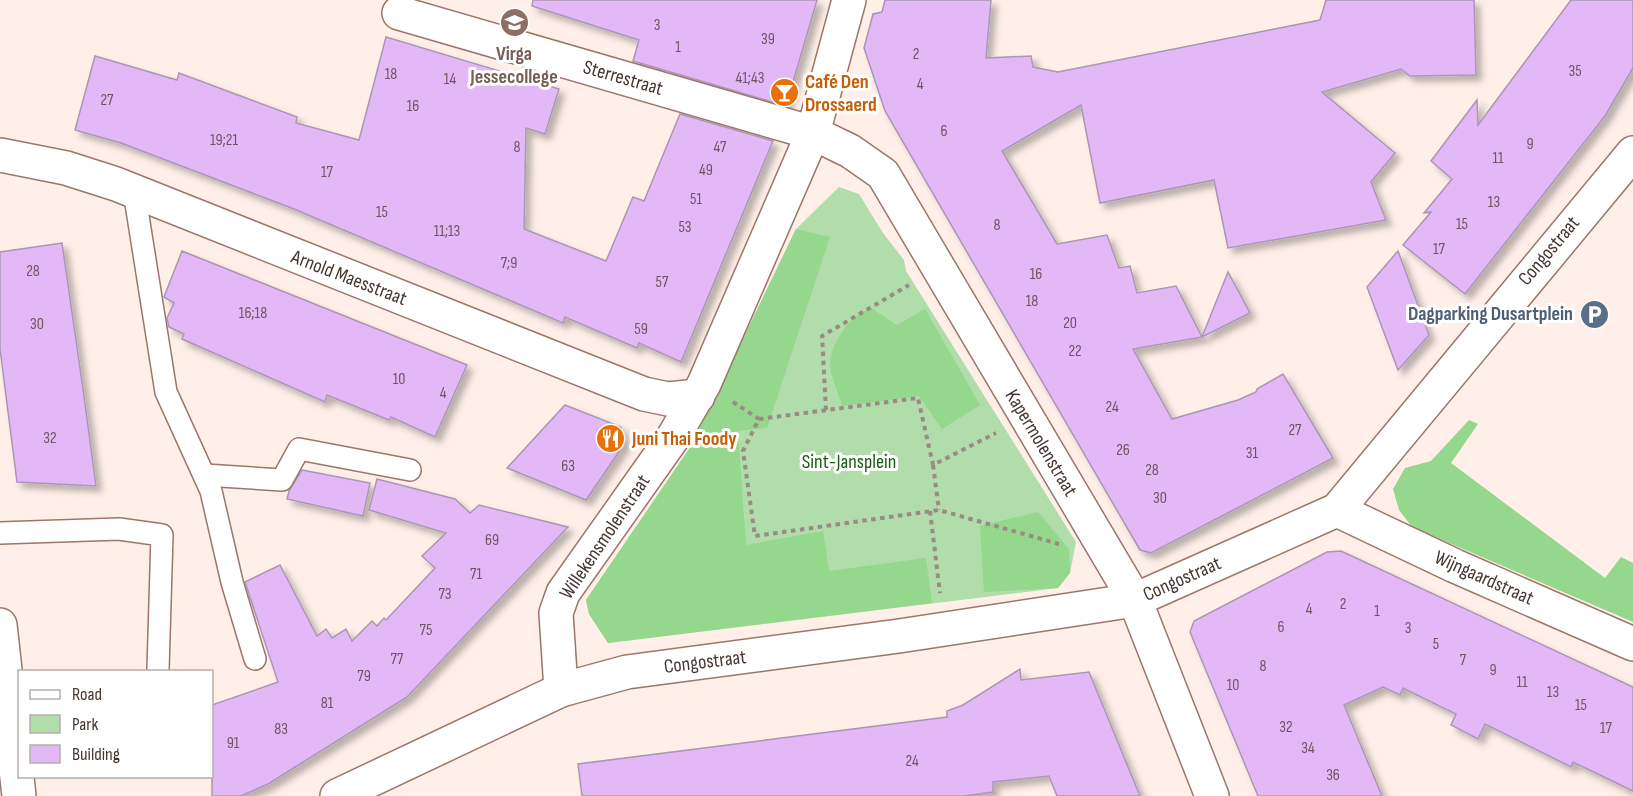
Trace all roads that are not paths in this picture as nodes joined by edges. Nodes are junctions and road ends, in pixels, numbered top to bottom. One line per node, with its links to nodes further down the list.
1 (849, 0): 3 (street, Willekensmolenstraat)
2 (399, 13): 3 (street, Sterrestraat)
3 (813, 133): 7 (street, Willekensmolenstraat); 12 (street, Kapermolenstraat)
4 (1633, 153): 10 (street, Congostraat)
5 (0, 155): 6 (street, Arnold Maesstraat)
6 (134, 191): 7 (street, Arnold Maesstraat); 9 (lane)
7 (701, 390): 17 (street, Willekensmolenstraat)
8 (410, 470): 9 (lane)
9 (205, 475): 15 (lane)
10 (1337, 510): 12 (street, Congostraat); 14 (street, Wijngaardstraat)
11 (0, 534): 16 (lane)
12 (1135, 600): 17 (street, Congostraat); 20 (street, Kapermolenstraat)
13 (0, 625): 18 (street)
14 (1633, 644)
15 (255, 659)
16 (158, 669)
17 (561, 690): 19 (street)
18 (19, 796)
19 (337, 796)
20 (1212, 796)

